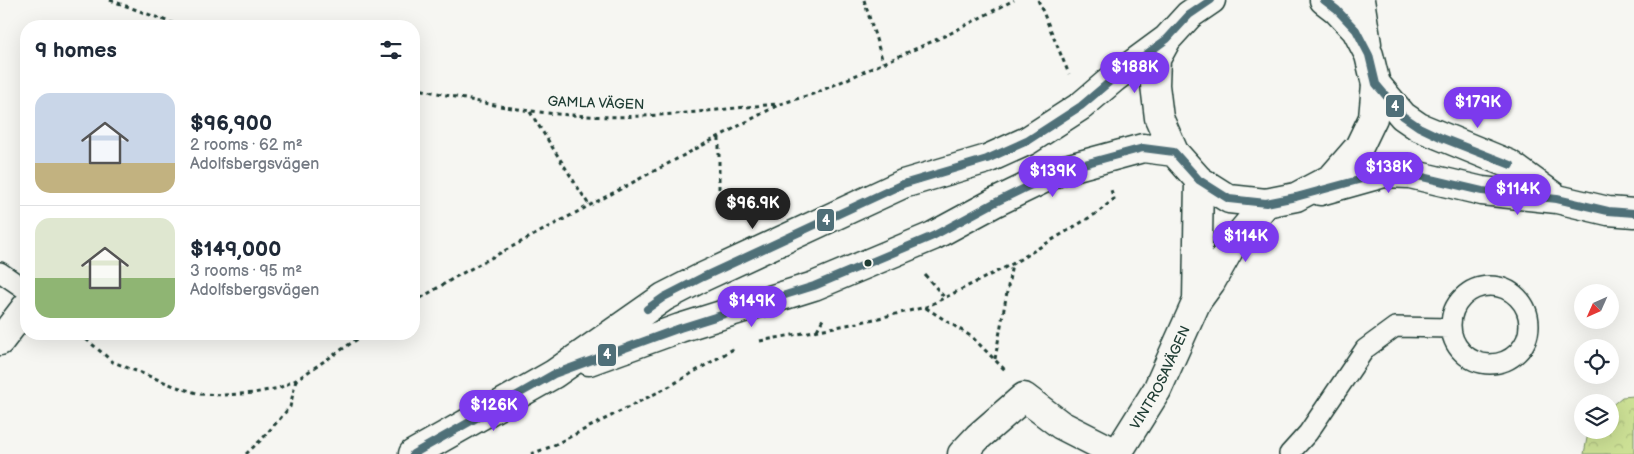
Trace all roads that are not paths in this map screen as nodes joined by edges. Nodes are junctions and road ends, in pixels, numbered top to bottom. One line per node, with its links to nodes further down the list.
1 (1211, 0): 4 (main road)
2 (1324, 0): 5 (main road)
3 (1360, 0): 5 (main road)
4 (1167, 39): 7 (main road); 19 (main road)
5 (1369, 55): 6 (main road)
6 (1376, 84): 9 (main road); 10 (main road)
7 (1174, 152): 8 (main road); 19 (main road)
8 (1199, 180): 11 (main road); 15 (main road, VINTROSAVÄGEN)
9 (1296, 197): 10 (main road); 11 (main road)
10 (1557, 199): 12 (main road)
11 (1266, 203): 15 (main road, VINTROSAVÄGEN)
12 (1634, 213)
13 (0, 272): 14 (lane)
14 (20, 286)
15 (1197, 301): 22 (main road, VINTROSAVÄGEN)
16 (20, 315): 18 (main road)
17 (1450, 328): 17 (lane); 23 (lane)
18 (0, 341)
19 (554, 374): 20 (main road)
20 (413, 454)
21 (962, 454): 22 (main road)
22 (1118, 454)
23 (1288, 454)

